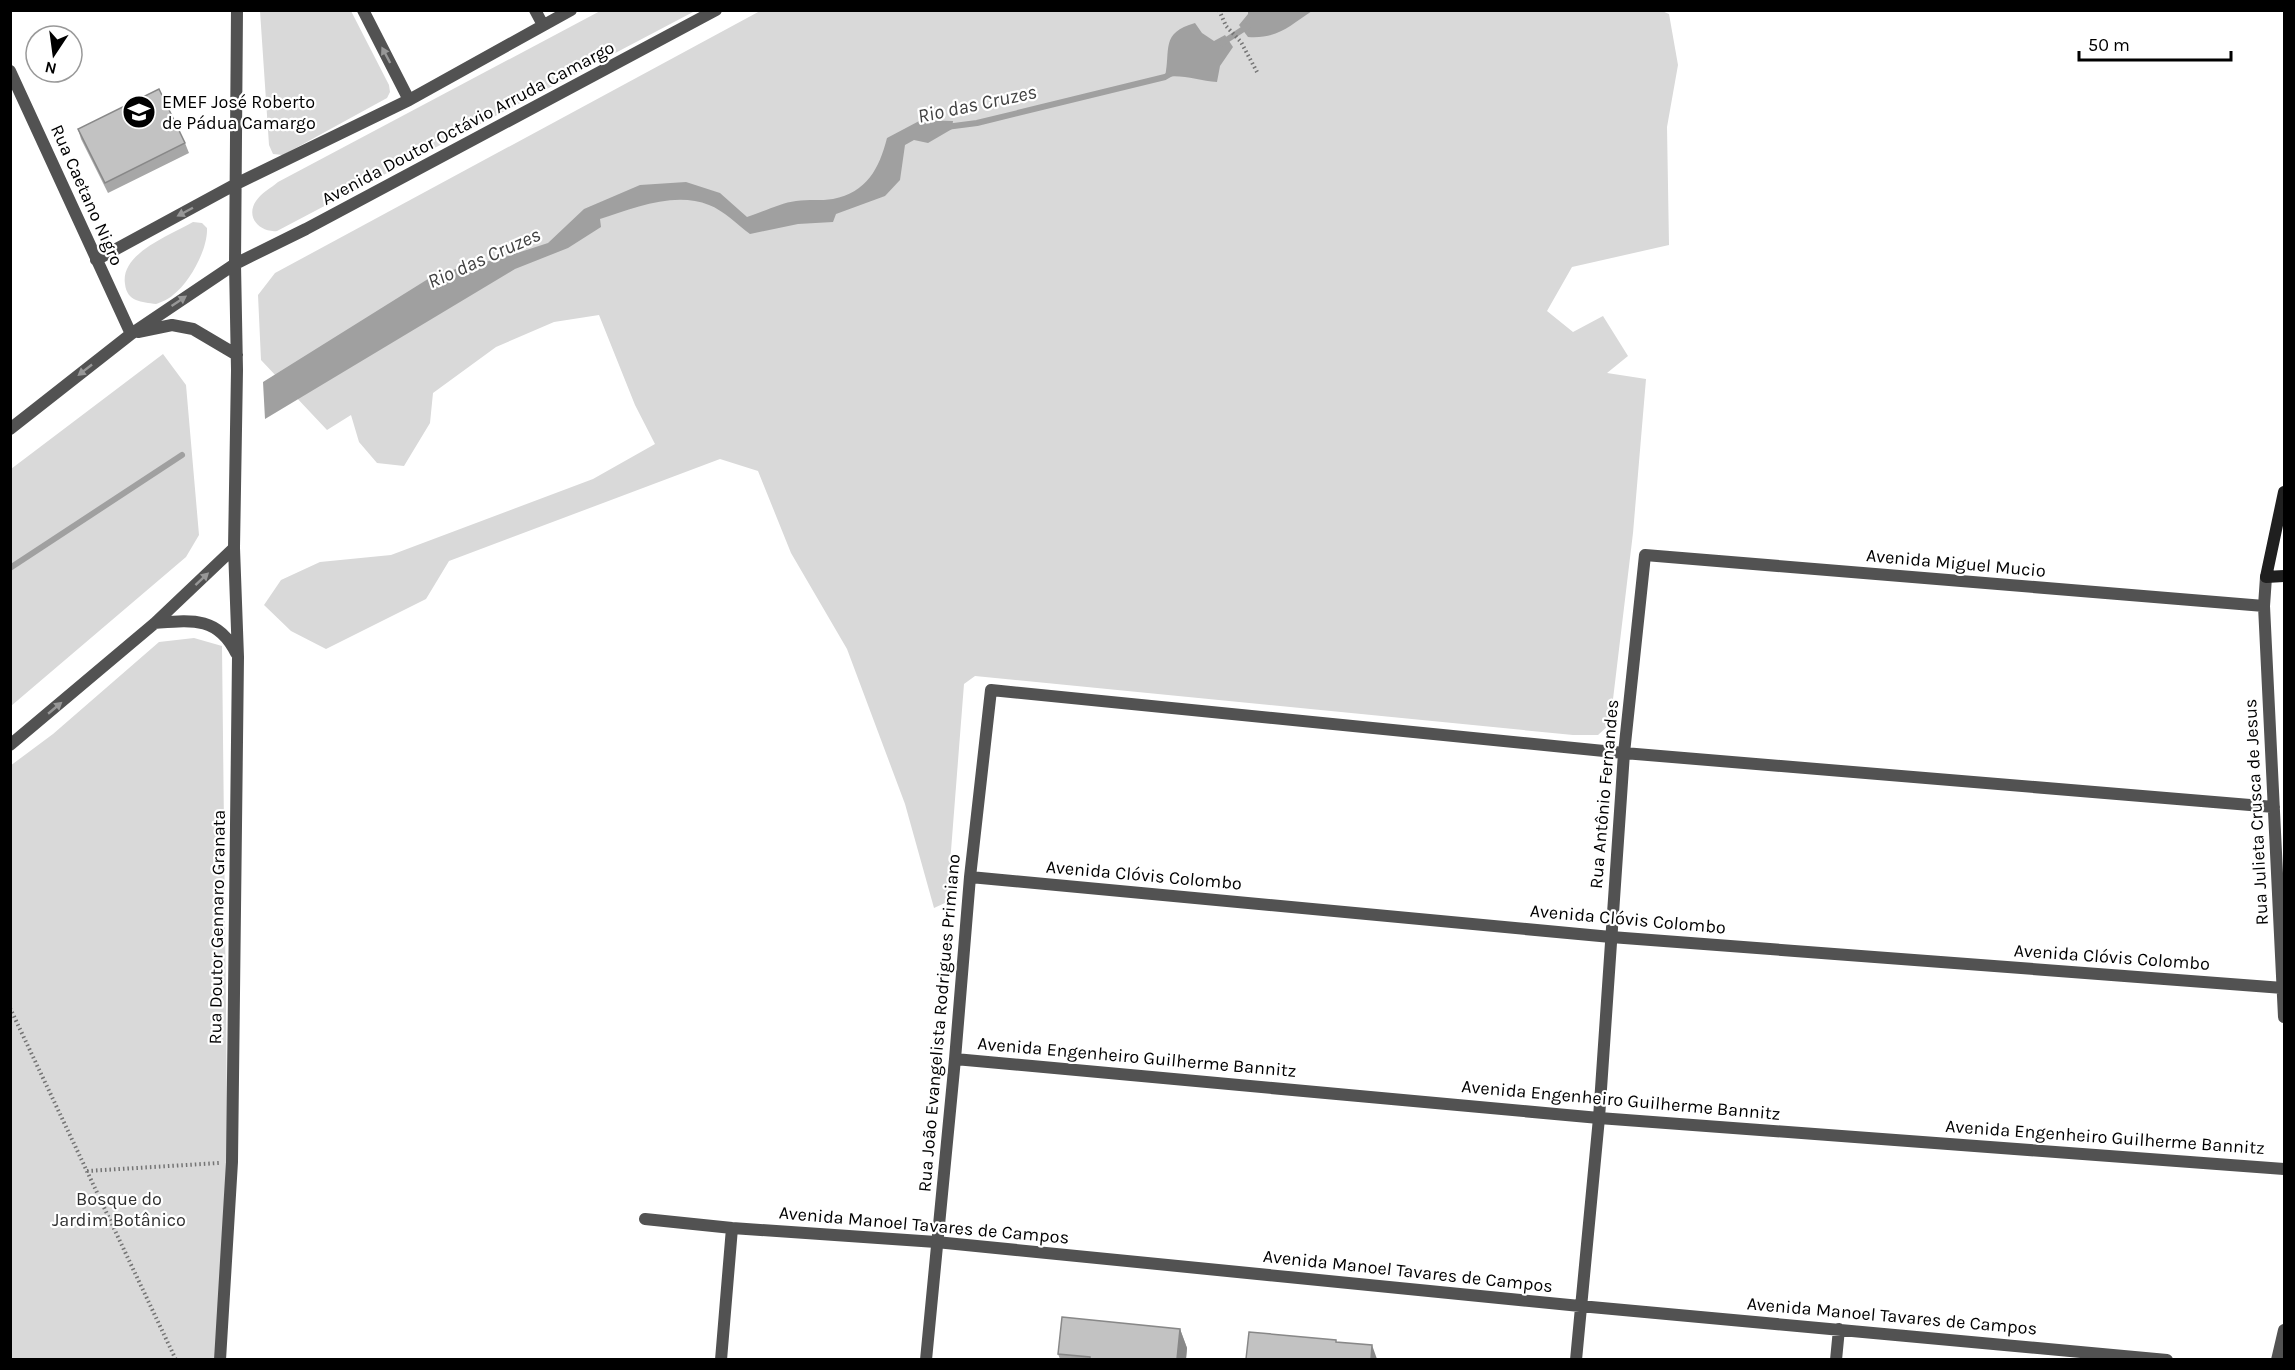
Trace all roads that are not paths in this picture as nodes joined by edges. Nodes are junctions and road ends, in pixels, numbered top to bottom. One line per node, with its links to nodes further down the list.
1 (237, 10): 9 (street)
2 (363, 10): 8 (street, one-way to 2)
3 (535, 10): 6 (street)
4 (571, 10): 6 (street)
5 (716, 10): 11 (street, Avenida Doutor Octávio Arruda Camargo)
6 (543, 25): 8 (street)
7 (10, 71): 10 (street, Rua Caetano Nigro)
8 (409, 100): 9 (street)
9 (236, 184): 10 (street, one-way to 10); 11 (street)
10 (96, 260): 12 (street, Rua Caetano Nigro)
11 (235, 264): 12 (street, Avenida Doutor Octávio Arruda Camargo, one-way to 11); 13 (street)
12 (131, 334): 13 (street); 14 (street, Avenida Doutor Octávio Arruda Camargo, one-way to 14)
13 (237, 355): 16 (street, Rua Doutor Gennaro Granata)
14 (10, 429)
15 (2284, 492): 18 (street)
16 (234, 548): 21 (street, one-way to 16); 22 (street, Rua Doutor Gennaro Granata)
17 (1645, 555): 20 (street, Avenida Miguel Mucio); 24 (street, Rua Antônio Fernandes)
18 (2266, 576): 19 (street); 20 (street, Rua Julieta Crusca de Jesus)
19 (2284, 576)
20 (2264, 606): 25 (street, Rua Julieta Crusca de Jesus)
21 (155, 623): 22 (street); 23 (street, one-way to 21)
22 (238, 657): 39 (street, Rua Doutor Gennaro Granata)
23 (10, 745)
24 (1624, 753): 25 (street); 26 (street, Rua João Evangelista Rodrigues Primiano); 27 (street, Rua Antônio Fernandes)
25 (2274, 807): 28 (street, Rua Julieta Crusca de Jesus)
26 (969, 877): 27 (street, Avenida Clóvis Colombo); 30 (street, Rua João Evangelista Rodrigues Primiano)
27 (1611, 937): 28 (street, Avenida Clóvis Colombo); 31 (street, Rua Antônio Fernandes)
28 (2283, 988): 29 (street, Rua Julieta Crusca de Jesus)
29 (2284, 1017)
30 (955, 1059): 31 (street, Avenida Engenheiro Guilherme Bannitz); 35 (street, Rua João Evangelista Rodrigues Primiano)
31 (1599, 1118): 32 (street, Avenida Engenheiro Guilherme Bannitz); 36 (street, Rua Antônio Fernandes)
32 (2284, 1169)
33 (645, 1220): 34 (street, Avenida Manoel Tavares de Campos)
34 (732, 1228): 35 (street, Avenida Manoel Tavares de Campos); 40 (street)
35 (936, 1242): 36 (street, Avenida Manoel Tavares de Campos); 41 (street, Rua João Evangelista Rodrigues Primiano)
36 (1581, 1306): 37 (street, Avenida Manoel Tavares de Campos); 42 (street, Rua Antônio Fernandes)
37 (1839, 1329): 43 (street); 44 (street, Avenida Manoel Tavares de Campos)
38 (2284, 1330): 45 (street)
39 (220, 1359)
40 (721, 1359)
41 (926, 1359)
42 (1576, 1359)
43 (1836, 1359)
44 (2167, 1359)
45 (2277, 1359)

